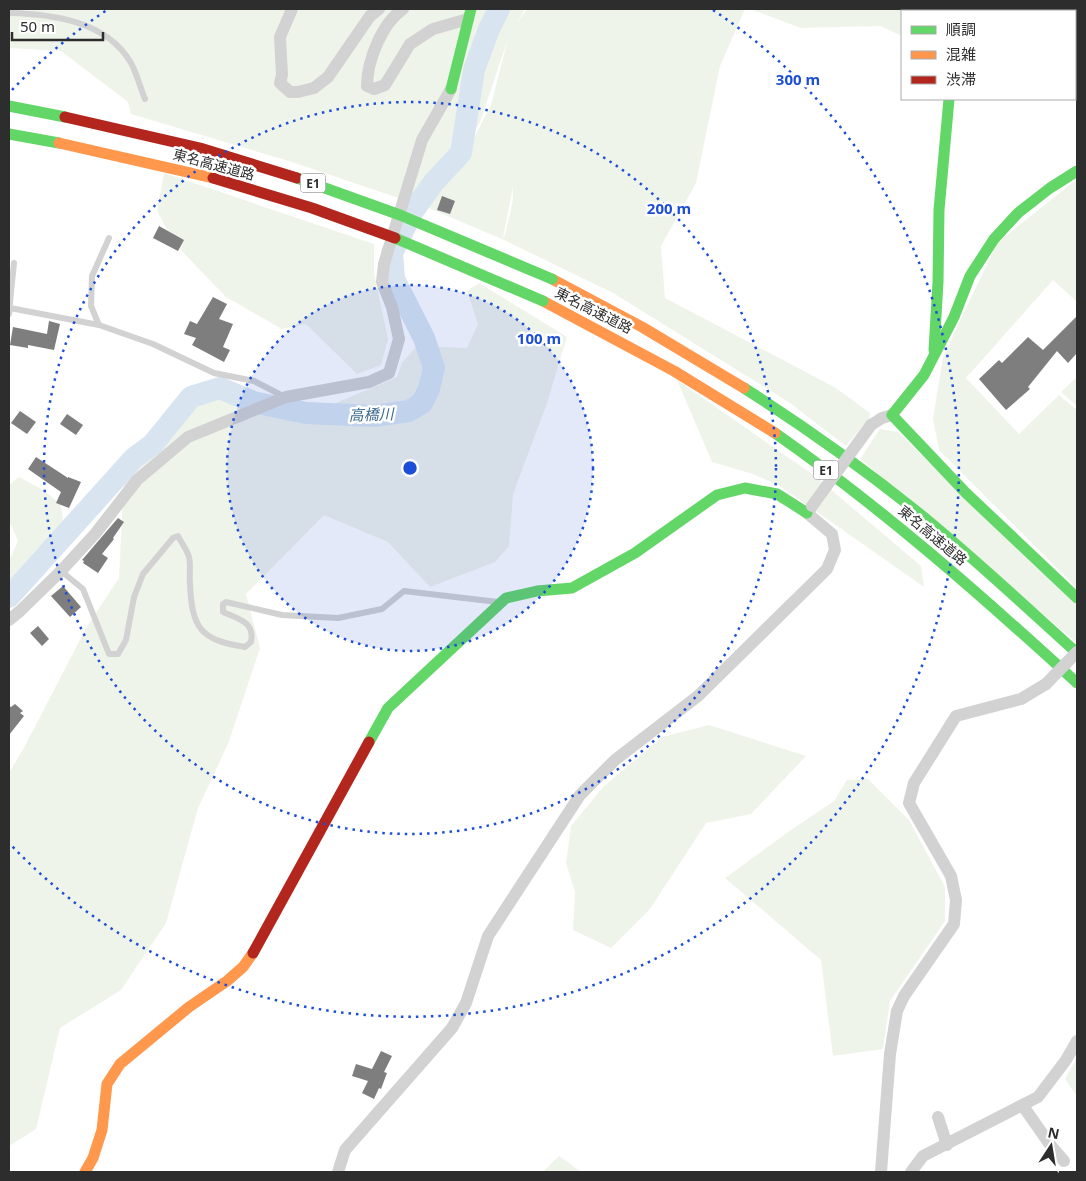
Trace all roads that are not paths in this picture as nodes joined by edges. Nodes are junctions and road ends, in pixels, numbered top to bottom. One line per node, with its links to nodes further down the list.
1 (292, 9): 2 (street)
2 (379, 9)
3 (403, 9): 5 (street)
4 (9, 13): 7 (lane)
5 (470, 14): 6 (main road)
6 (451, 89): 17 (street)
7 (145, 98)
8 (949, 100): 16 (main road)
9 (9, 106): 24 (main road, 東名高速道路 / E1, bridge)
10 (9, 134): 25 (main road, 東名高速道路 / E1, bridge)
11 (1077, 171): 16 (main road)
12 (109, 238): 15 (lane)
13 (14, 263): 14 (lane)
14 (9, 313): 15 (lane)
15 (99, 325): 17 (lane)
16 (933, 358): 18 (main road)
17 (286, 397): 20 (street)
18 (892, 415): 19 (street, bridge); 21 (main road)
19 (809, 509): 22 (main road); 32 (street)
20 (61, 571): 22 (lane); 23 (street)
21 (1077, 598)
22 (502, 602): 31 (main road)
23 (9, 620)
24 (1077, 653): 33 (street, bridge)
25 (1077, 683)
26 (1077, 1041): 27 (street)
27 (1024, 1106): 29 (street); 30 (street)
28 (938, 1117): 29 (street)
29 (947, 1145): 34 (street)
30 (1064, 1161)
31 (85, 1172)
32 (338, 1172)
33 (882, 1172)
34 (911, 1172)

